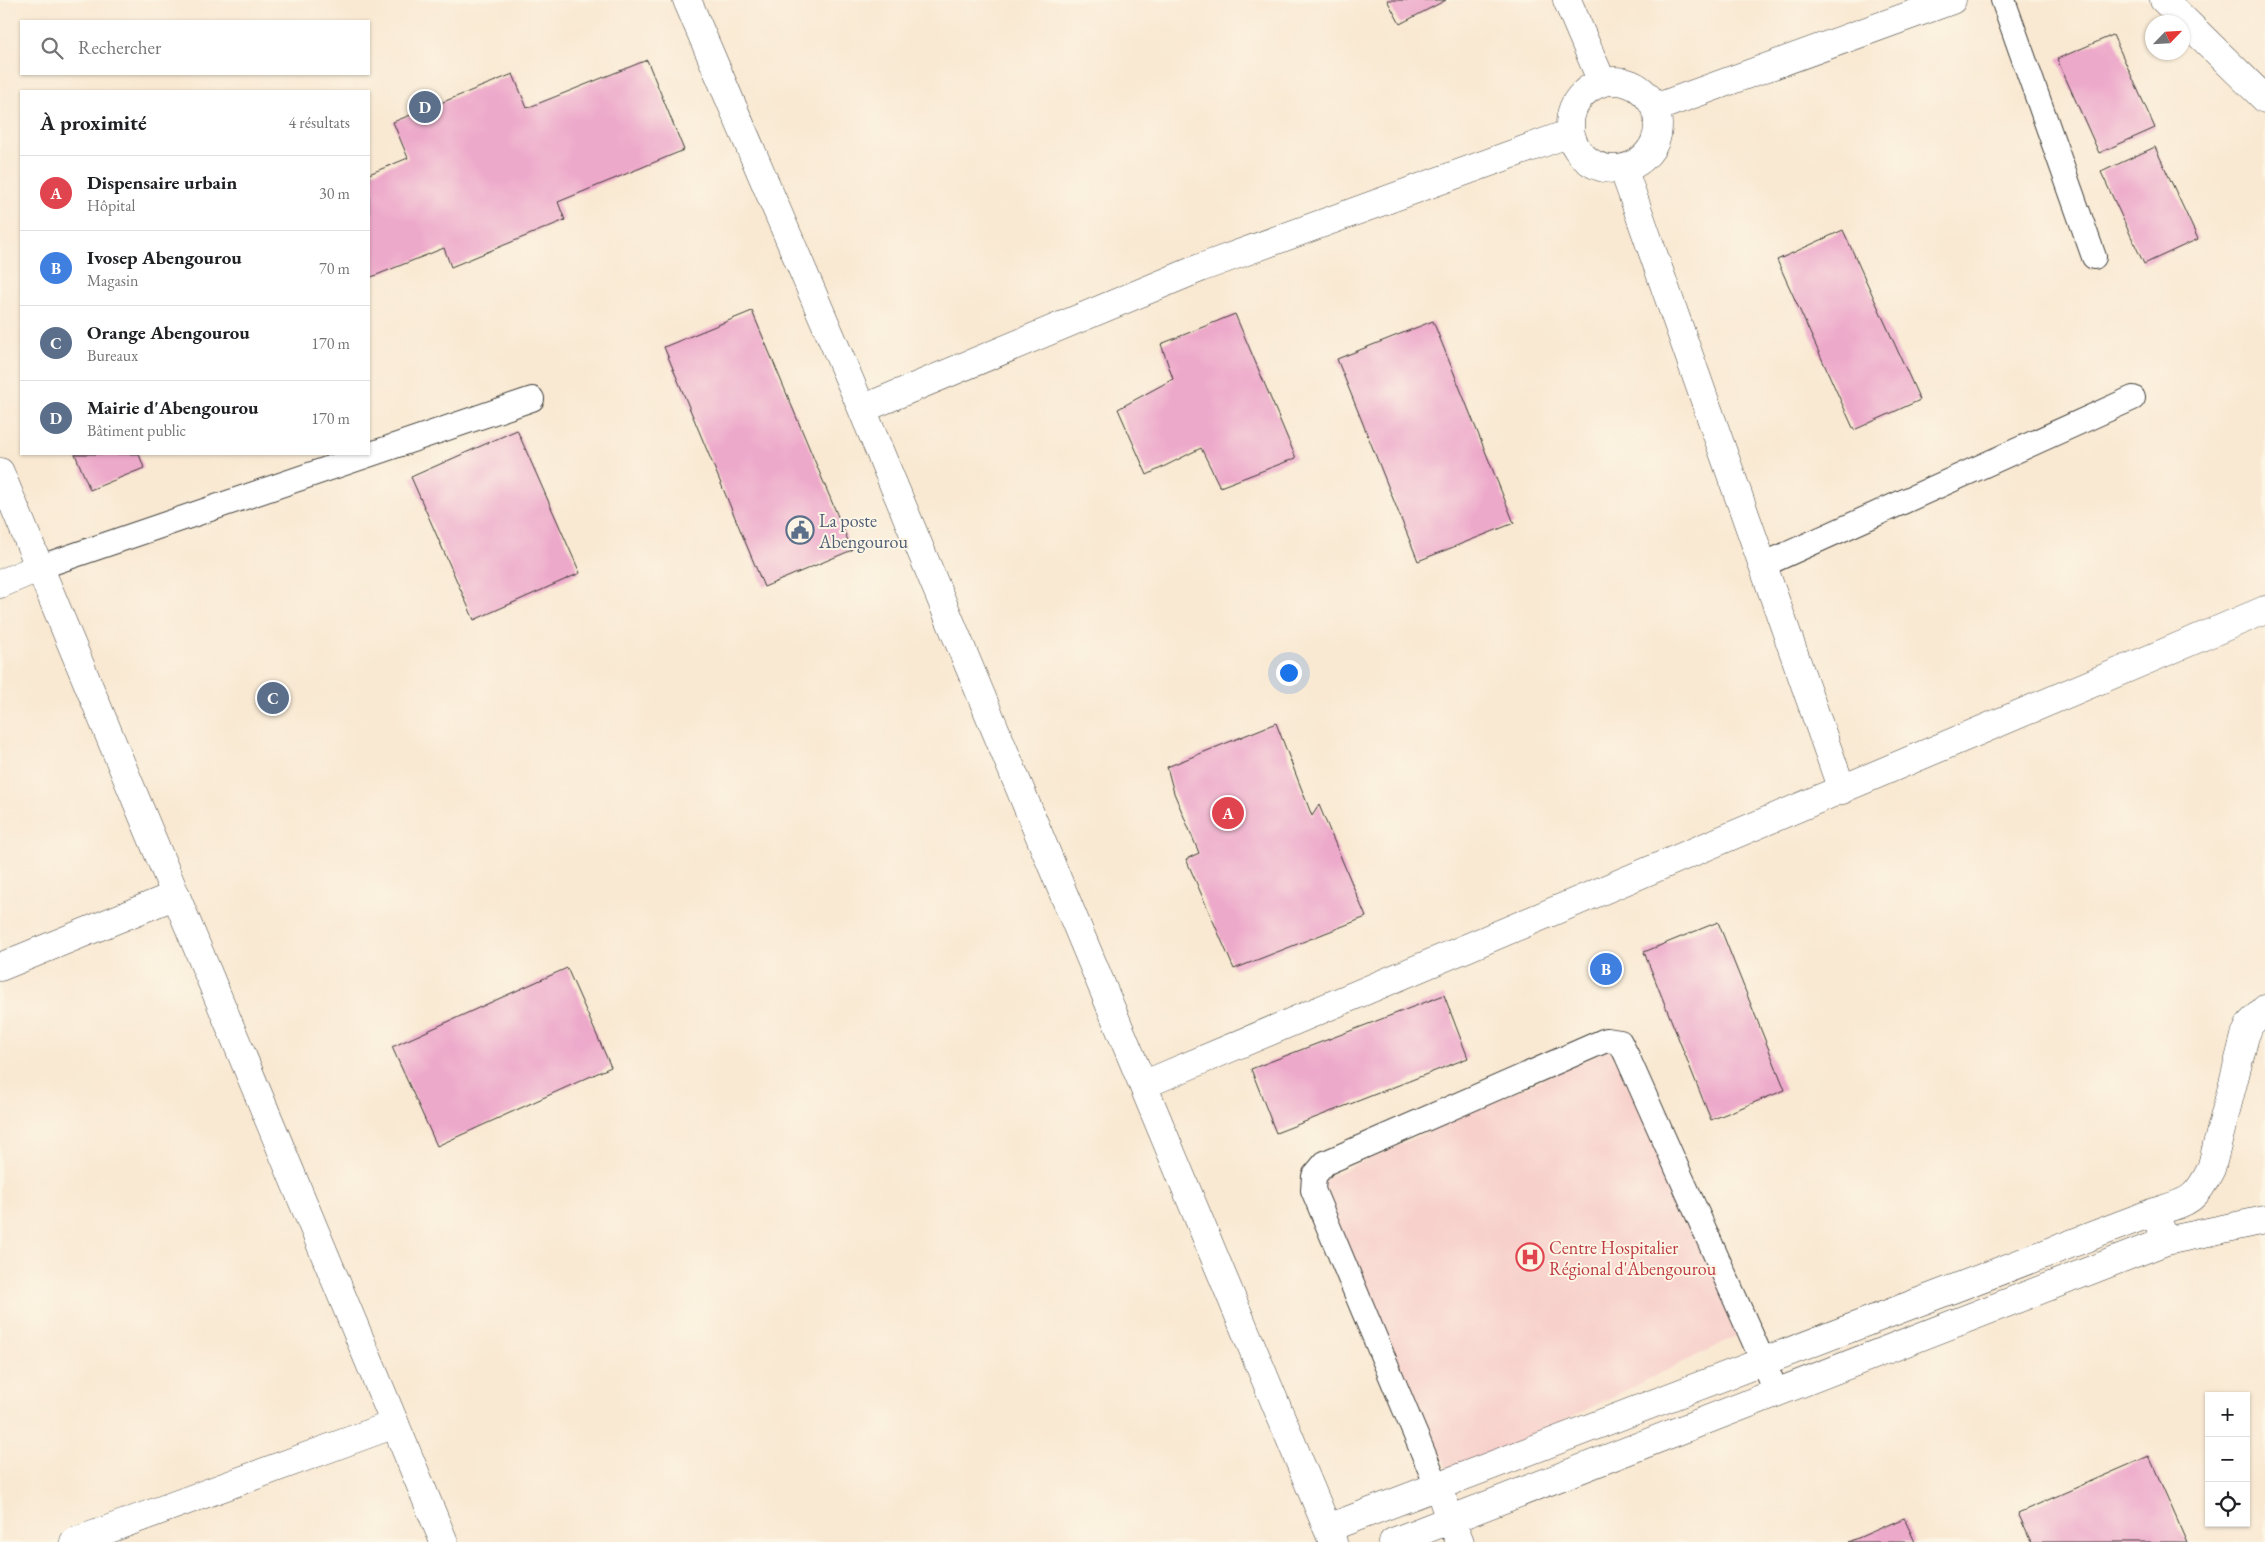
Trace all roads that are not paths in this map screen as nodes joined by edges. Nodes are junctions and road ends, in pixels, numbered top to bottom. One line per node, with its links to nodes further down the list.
1 (687, 0): 14 (street)
2 (1567, 0): 6 (street)
3 (1952, 0): 8 (street)
4 (2003, 0): 11 (lane)
5 (2164, 0): 7 (street)
6 (1602, 82): 8 (street); 9 (street)
7 (2265, 99)
8 (1655, 108): 10 (street)
9 (1570, 133): 10 (street); 14 (street)
10 (1623, 168): 18 (street)
11 (2094, 257)
12 (2133, 398): 18 (lane)
13 (532, 399): 15 (lane)
14 (862, 409): 26 (street)
15 (370, 454)
16 (368, 455): 19 (lane)
17 (0, 472): 19 (street)
18 (1763, 565): 22 (street)
19 (40, 567): 20 (street); 23 (street)
20 (0, 584)
21 (2265, 610): 22 (street)
22 (1842, 790): 26 (street)
23 (176, 895): 24 (street); 32 (street)
24 (0, 968)
25 (2265, 1009): 27 (street)
26 (1143, 1085): 35 (street)
27 (2154, 1212): 29 (street); 30 (street)
28 (2265, 1220): 29 (street)
29 (2166, 1242): 31 (street)
30 (1764, 1361): 31 (lane); 33 (street); 33 (lane)
31 (1777, 1393): 34 (street)
32 (395, 1424): 36 (street); 37 (street)
33 (1437, 1486): 34 (street); 35 (street)
34 (1456, 1531): 38 (street)
35 (1330, 1535)
36 (74, 1542)
37 (444, 1542)
38 (1393, 1542)

